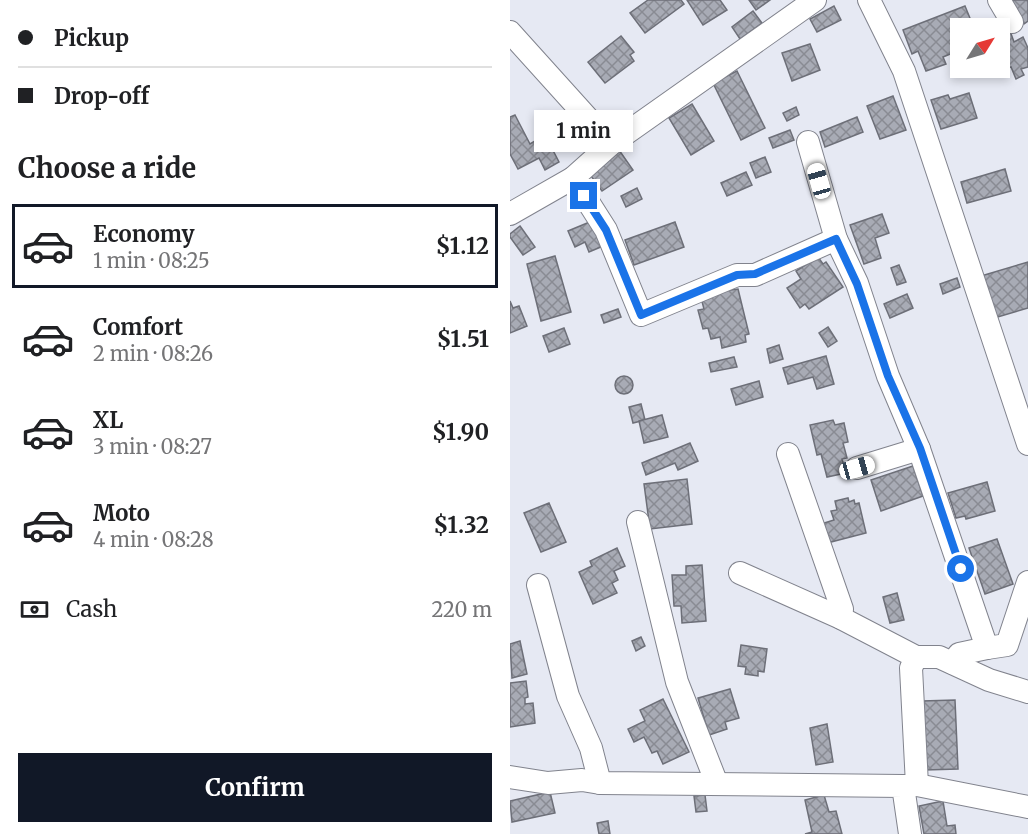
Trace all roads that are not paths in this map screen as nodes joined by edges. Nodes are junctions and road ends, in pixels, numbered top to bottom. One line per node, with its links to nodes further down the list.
1 (815, 0): 7 (street)
2 (868, 0): 11 (street)
3 (999, 0): 4 (street)
4 (1012, 22)
5 (510, 32): 7 (street)
6 (808, 142): 10 (street)
7 (612, 144): 8 (street)
8 (573, 178): 9 (street); 10 (street)
9 (510, 214)
10 (836, 239): 12 (street)
11 (1028, 444)
12 (920, 448): 14 (street); 20 (street)
13 (788, 454): 19 (street)
14 (857, 468)
15 (638, 522): 26 (street)
16 (740, 573): 19 (street)
17 (1028, 582): 20 (street)
18 (538, 585): 25 (street)
19 (841, 618): 21 (street)
20 (987, 648): 22 (street)
21 (916, 657): 22 (street); 27 (street)
22 (953, 663): 23 (street)
23 (1028, 692)
24 (510, 777): 25 (street)
25 (600, 783): 26 (street)
26 (717, 784): 27 (street)
27 (910, 785): 28 (street); 29 (street)
28 (1028, 807)
29 (910, 834)

